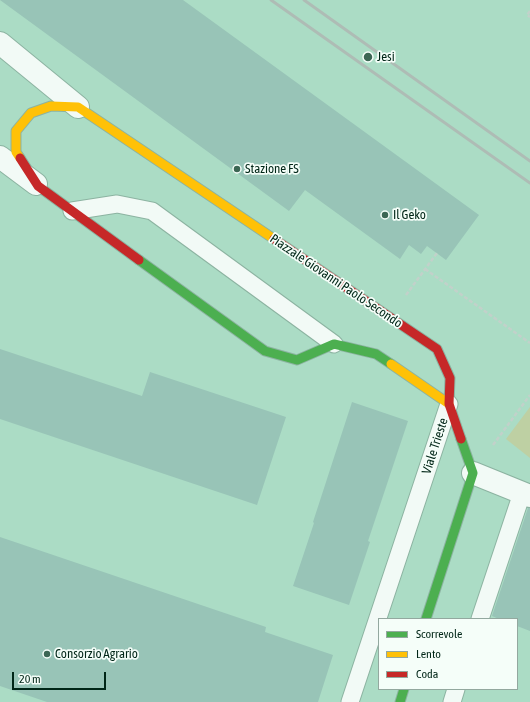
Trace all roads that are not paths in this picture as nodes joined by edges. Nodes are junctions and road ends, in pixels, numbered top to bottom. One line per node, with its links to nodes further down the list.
1 (0, 43): 2 (street, Piazzale Giovanni Paolo Secondo)
2 (78, 107): 4 (street); 7 (street, Piazzale Giovanni Paolo Secondo)
3 (0, 157): 4 (street)
4 (38, 186): 5 (street)
5 (72, 211): 6 (lane); 6 (street)
6 (334, 344): 7 (street)
7 (449, 404): 8 (street, Viale Trieste); 10 (lane, Viale Trieste)
8 (473, 473): 9 (street); 11 (street)
9 (526, 494): 12 (lane)
10 (385, 618)
11 (426, 618)
12 (480, 618)
13 (378, 640): 14 (lane, Viale Trieste)
14 (372, 660): 17 (lane, Viale Trieste)
15 (404, 690): 18 (street)
16 (456, 690): 19 (lane)
17 (350, 702)
18 (400, 702)
19 (452, 702)

